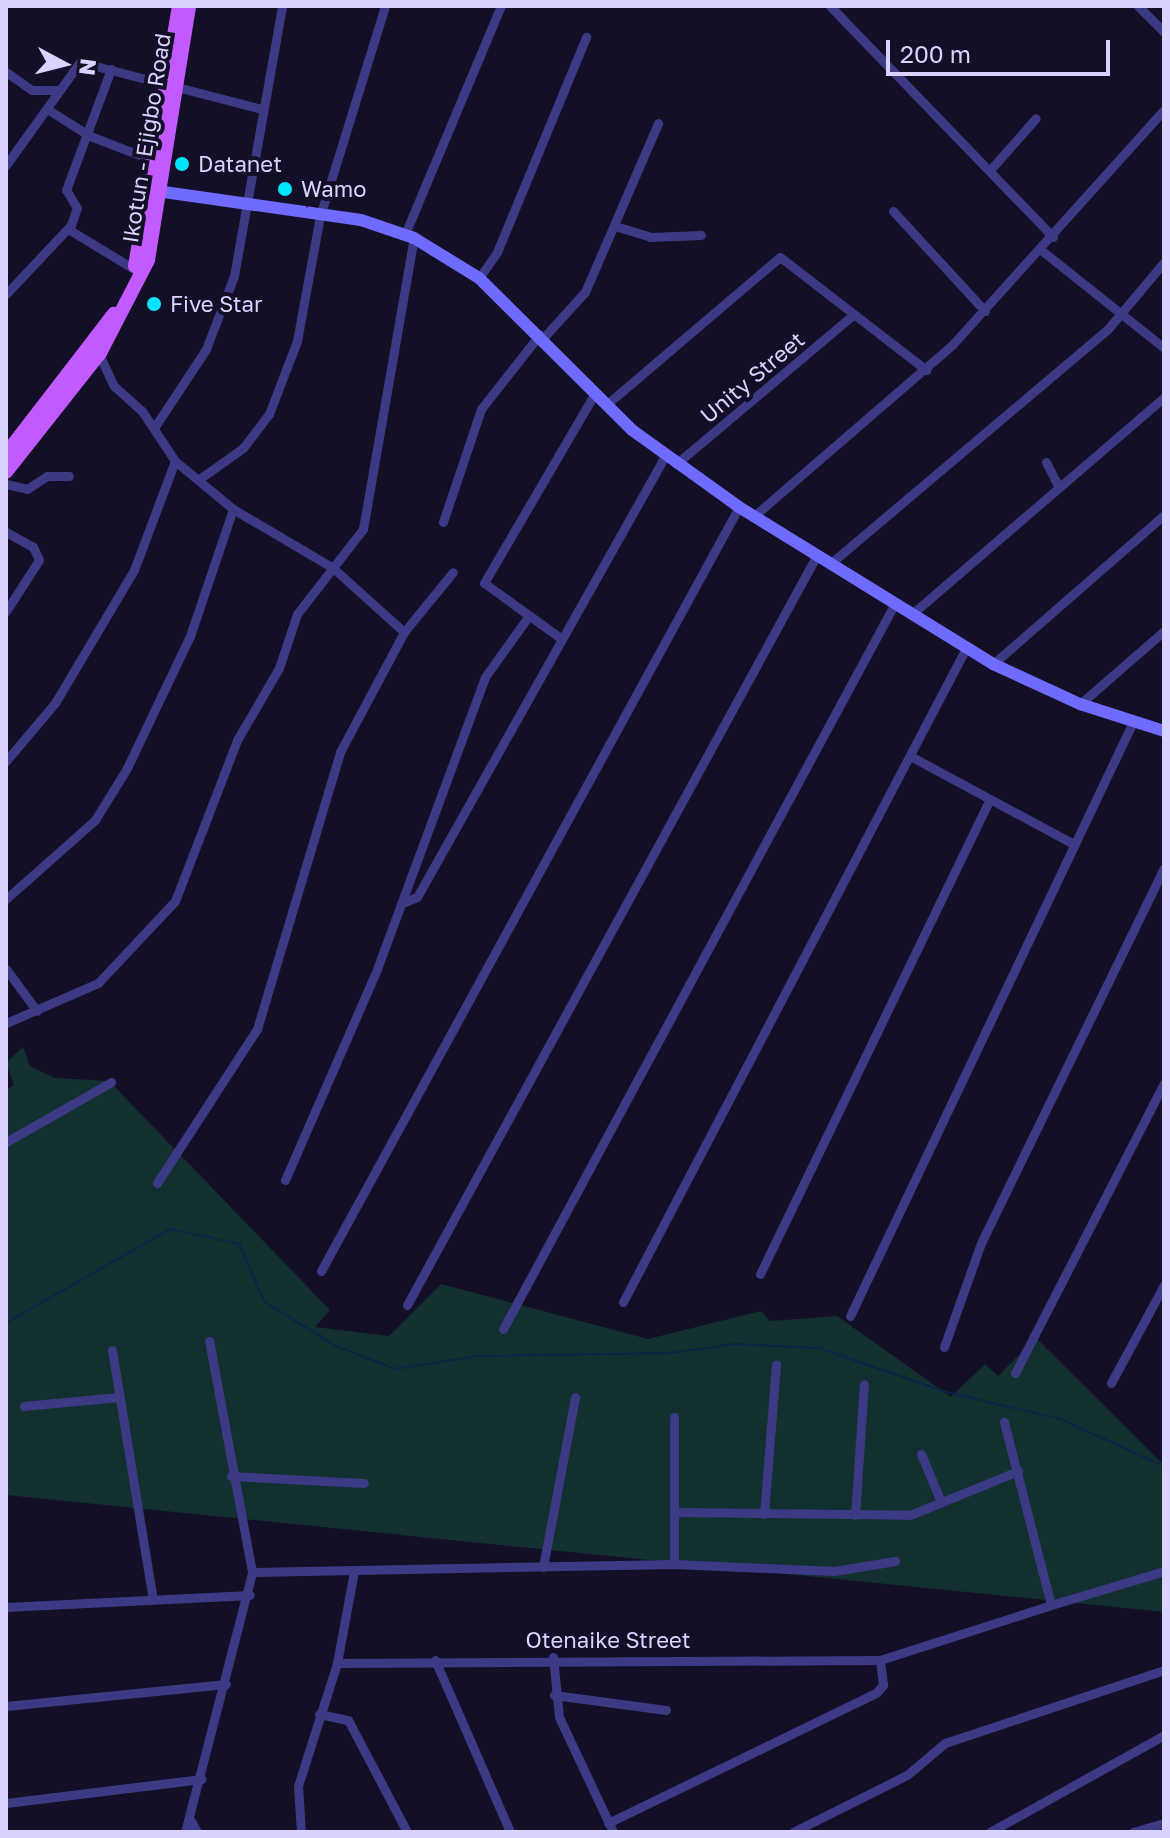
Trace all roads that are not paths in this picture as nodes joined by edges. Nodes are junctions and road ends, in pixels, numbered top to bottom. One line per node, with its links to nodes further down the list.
1 (179, 6): 12 (main road, Ikotun - Ejigbo Road)
2 (189, 6): 12 (main road, Ikotun - Ejigbo Road)
3 (282, 6): 15 (street)
4 (385, 6): 26 (street)
5 (501, 6): 30 (street)
6 (830, 6): 22 (street)
7 (1138, 6): 8 (street)
8 (1164, 32)
9 (586, 37): 35 (street)
10 (111, 69): 12 (street); 13 (street); 19 (street)
11 (6, 72): 13 (street)
12 (174, 89): 15 (street); 20 (main road, Ikotun - Ejigbo Road); 23 (main road, Ikotun - Ejigbo Road)
13 (58, 90): 14 (street)
14 (47, 109): 19 (street); 21 (street)
15 (262, 109): 24 (street)
16 (1164, 110): 31 (street)
17 (1036, 118): 22 (street)
18 (658, 123): 27 (street)
19 (90, 136): 20 (street); 28 (street)
20 (158, 162): 34 (main road, Ikotun - Ejigbo Road)
21 (6, 165)
22 (990, 170): 31 (street)
23 (164, 192): 24 (street); 42 (main road, Ikotun - Ejigbo Road)
24 (243, 207): 26 (street); 47 (street)
25 (893, 211): 37 (street)
26 (320, 216): 30 (street); 54 (street)
27 (615, 226): 29 (street); 40 (street)
28 (68, 229): 34 (street); 36 (street)
29 (701, 235)
30 (409, 236): 35 (street); 65 (street)
31 (1053, 237): 32 (street)
32 (1041, 250): 37 (street); 38 (street)
33 (1164, 262): 38 (street)
34 (134, 269): 42 (main road, Ikotun - Ejigbo Road)
35 (479, 278): 40 (street)
36 (6, 294)
37 (985, 311): 43 (street)
38 (1122, 313): 41 (street); 64 (street)
39 (852, 316): 43 (street); 46 (street); 50 (street, Unity Street)
40 (542, 335): 44 (street); 61 (street)
41 (1164, 348)
42 (95, 349): 47 (street); 48 (main road, Ikotun - Ejigbo Road); 52 (main road, Ikotun - Ejigbo Road)
43 (926, 370): 60 (street)
44 (595, 393): 46 (street); 70 (street)
45 (1164, 397): 56 (street)
46 (606, 405): 50 (street)
47 (154, 428): 49 (street)
48 (6, 454)
49 (175, 461): 54 (street); 80 (street)
50 (670, 461): 57 (street); 73 (street, Unity Street)
51 (1046, 462): 56 (street)
52 (6, 472)
53 (69, 476): 55 (street)
54 (198, 480): 58 (street)
55 (6, 484)
56 (1059, 487): 69 (street)
57 (739, 507): 60 (street); 94 (street)
58 (233, 509): 65 (street); 84 (street)
59 (1164, 515): 75 (street)
60 (754, 516): 63 (street)
61 (443, 522)
62 (6, 532): 68 (street)
63 (817, 555): 64 (street); 98 (street)
64 (831, 563): 67 (street)
65 (333, 568): 72 (street); 87 (street)
66 (453, 572): 72 (street)
67 (895, 603): 69 (street); 100 (street)
68 (6, 611)
69 (912, 614): 74 (street)
70 (528, 617): 73 (street); 85 (street)
71 (1164, 631): 76 (street)
72 (404, 632): 93 (street)
73 (559, 637): 85 (street, Unity Street)
74 (966, 648): 75 (street); 79 (street)
75 (993, 664): 76 (street)
76 (1080, 704): 77 (street)
77 (1132, 724): 78 (street); 82 (street)
78 (1164, 731)
79 (912, 757): 81 (street); 97 (street)
80 (6, 761)
81 (989, 801): 82 (street); 95 (street)
82 (1072, 843): 99 (street)
83 (1164, 868): 102 (street)
84 (6, 899)
85 (402, 903): 92 (street)
86 (6, 969): 87 (street)
87 (37, 1011): 88 (street)
88 (6, 1023)
89 (111, 1082): 91 (street)
90 (1164, 1083): 105 (street)
91 (6, 1142)
92 (285, 1180)
93 (157, 1183)
94 (321, 1271)
95 (760, 1274)
96 (1164, 1285): 106 (street)
97 (623, 1302)
98 (407, 1305)
99 (850, 1316)
100 (503, 1329)
101 (209, 1341): 115 (street)
102 (944, 1347)
103 (112, 1350): 108 (street)
104 (776, 1364): 119 (street)
105 (1015, 1373)
106 (1111, 1383)
107 (864, 1384): 120 (street)
108 (119, 1397): 110 (street); 127 (street)
109 (575, 1397): 123 (street)
110 (24, 1406)
111 (674, 1417): 118 (street)
112 (1004, 1422): 114 (street)
113 (921, 1454): 117 (street)
114 (1018, 1471): 117 (street); 129 (street)
115 (231, 1476): 116 (street); 126 (street)
116 (364, 1483)
117 (939, 1497): 120 (street)
118 (676, 1512): 119 (street); 122 (street)
119 (764, 1514): 120 (street)
120 (855, 1515)
121 (895, 1561): 122 (street)
122 (674, 1564): 123 (street)
123 (543, 1567): 124 (street)
124 (354, 1571): 126 (street); 134 (street)
125 (1164, 1571): 129 (street, Otenaike Street)
126 (252, 1572): 128 (street)
127 (152, 1595): 128 (street); 130 (street)
128 (250, 1595): 136 (street)
129 (1051, 1605): 133 (street, Otenaike Street)
130 (6, 1607)
131 (553, 1657): 132 (street, Otenaike Street); 133 (street, Otenaike Street); 137 (street)
132 (435, 1660): 134 (street, Otenaike Street); 151 (street)
133 (880, 1660): 146 (street)
134 (337, 1663): 140 (street)
135 (1164, 1670): 152 (street)
136 (226, 1684): 138 (street); 142 (street)
137 (554, 1695): 139 (street); 146 (street)
138 (6, 1706)
139 (666, 1710)
140 (319, 1714): 149 (street); 150 (street)
141 (1164, 1735): 153 (street)
142 (202, 1779): 143 (street); 144 (street)
143 (6, 1803)
144 (191, 1821): 147 (street); 148 (street)
145 (1164, 1823): 154 (street)
146 (611, 1827)
147 (185, 1832)
148 (197, 1832)
149 (301, 1832)
150 (407, 1832)
151 (510, 1832)
152 (793, 1832)
153 (990, 1832)
154 (1133, 1832)

